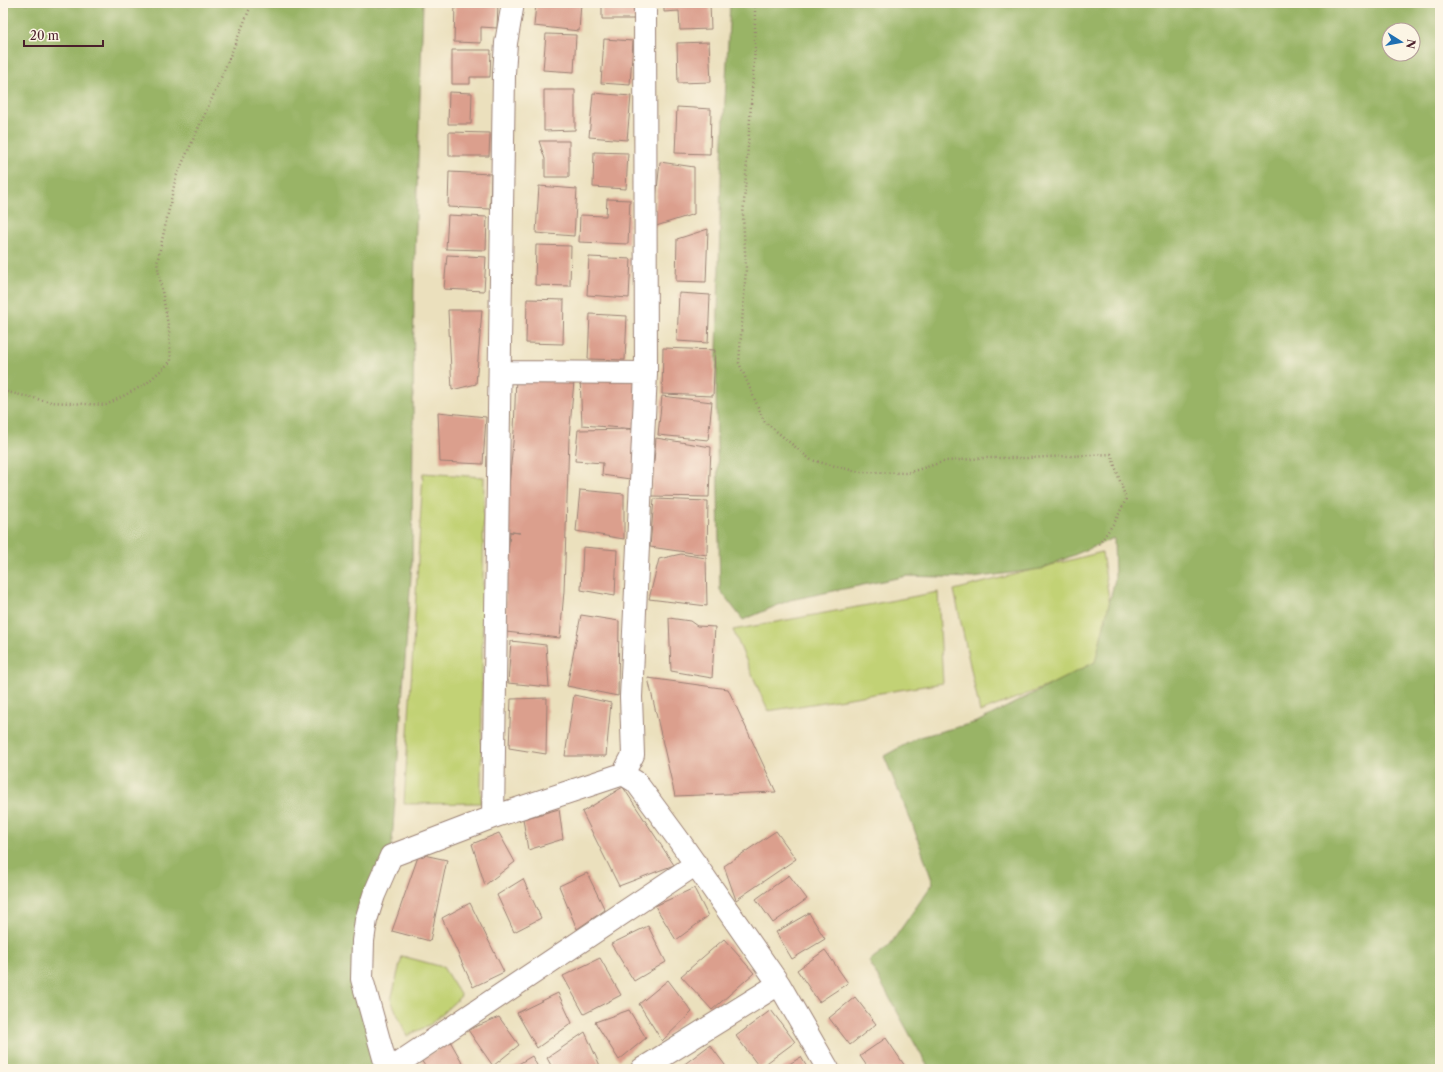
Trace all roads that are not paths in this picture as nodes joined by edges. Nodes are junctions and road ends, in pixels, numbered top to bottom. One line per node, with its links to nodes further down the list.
1 (513, 3): 3 (street)
2 (645, 3): 4 (street)
3 (500, 372): 4 (street); 6 (street)
4 (646, 374): 5 (street)
5 (623, 774): 6 (street); 7 (street)
6 (493, 817): 9 (street)
7 (696, 864): 8 (street); 10 (street)
8 (779, 984): 11 (street); 12 (street)
9 (386, 1069)
10 (390, 1069)
11 (642, 1069)
12 (828, 1069)

